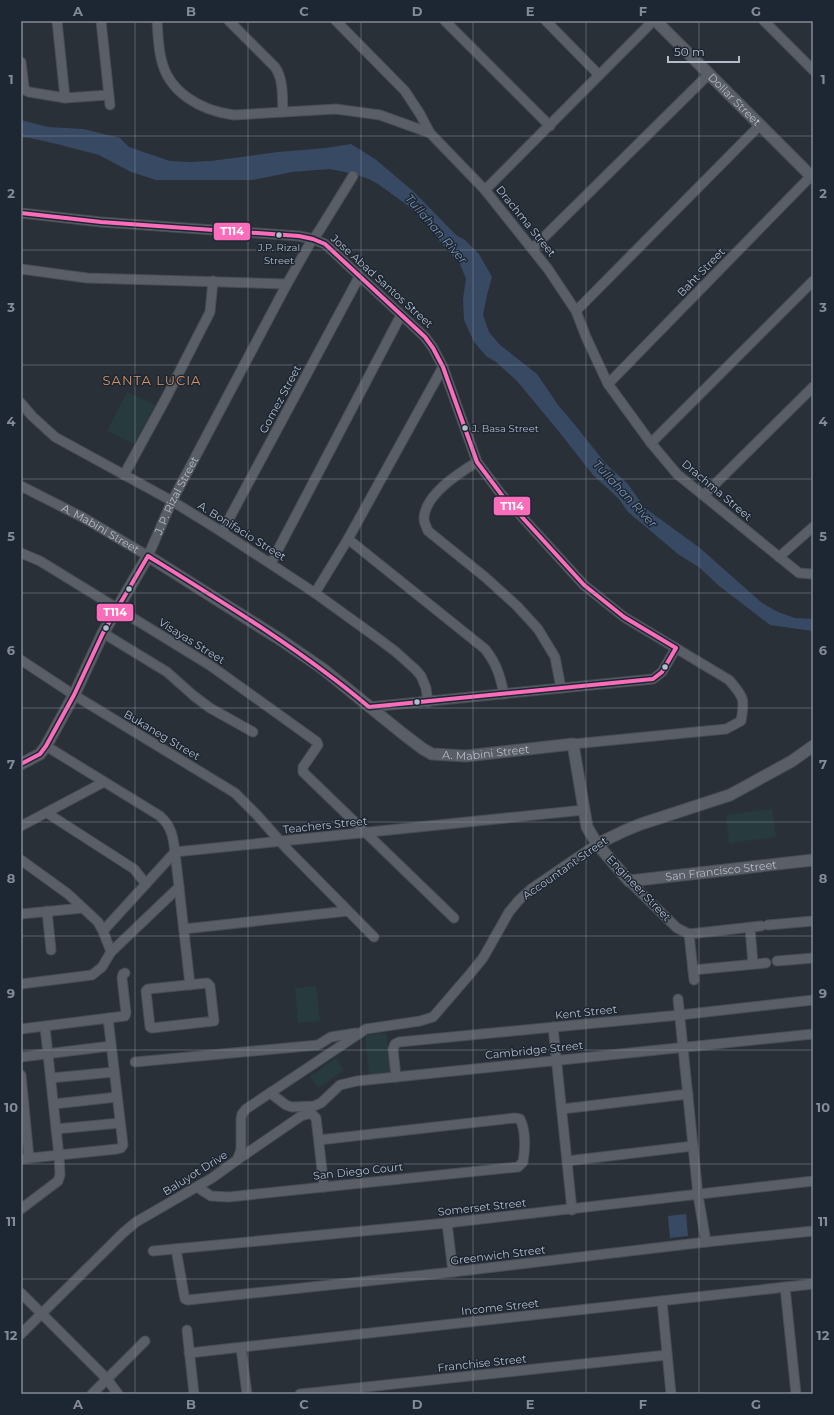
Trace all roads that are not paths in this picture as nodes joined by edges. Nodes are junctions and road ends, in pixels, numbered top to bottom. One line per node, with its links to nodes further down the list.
1 (57, 21): 15 (street)
2 (101, 21): 14 (street)
3 (157, 21): 17 (street, Drachma Street)
4 (229, 21): 17 (street)
5 (336, 21): 20 (street)
6 (445, 21): 19 (street)
7 (546, 21): 13 (street)
8 (655, 21): 12 (street, Dollar Street); 13 (street)
9 (764, 21): 11 (street)
10 (21, 66): 15 (street)
11 (813, 70)
12 (709, 74): 18 (street, Dollar Street); 26 (street)
13 (599, 75): 19 (street)
14 (108, 95): 15 (street); 16 (street)
15 (65, 98)
16 (110, 105)
17 (283, 112): 20 (street, Drachma Street)
18 (760, 125): 22 (street, Dollar Street); 32 (street)
19 (550, 126): 23 (street)
20 (430, 133): 23 (street, Drachma Street)
21 (353, 176): 25 (street, J. P. Rizal Street)
22 (812, 177): 35 (street, Baht Street)
23 (485, 190): 26 (street, Drachma Street)
24 (21, 213): 25 (street, Jose Abad Santos Street)
25 (313, 239): 28 (street, Jose Abad Santos Street); 31 (street, J. P. Rizal Street)
26 (533, 248): 32 (street, Drachma Street)
27 (21, 269): 29 (street)
28 (359, 277): 33 (street, Jose Abad Santos Street); 45 (street, Gomez Street)
29 (213, 281): 31 (street); 40 (street)
30 (813, 281): 38 (street)
31 (287, 284): 43 (street, J. P. Rizal Street)
32 (576, 311): 35 (street, Drachma Street)
33 (401, 315): 34 (street, Jose Abad Santos Street); 50 (street)
34 (443, 367): 39 (street, Jose Abad Santos Street); 46 (street)
35 (608, 384): 38 (street, Drachma Street)
36 (813, 387): 42 (street)
37 (21, 403): 40 (street, A. Bonifacio Street)
38 (651, 443): 42 (street, Drachma Street)
39 (477, 462): 55 (street, Jose Abad Santos Street); 57 (street)
40 (124, 475): 43 (street, A. Bonifacio Street)
41 (21, 486): 48 (street, A. Mabini Street)
42 (704, 495): 49 (street, Drachma Street)
43 (172, 501): 45 (street, A. Bonifacio Street); 48 (street, J. P. Rizal Street)
44 (813, 527): 49 (street)
45 (222, 532): 50 (street, A. Bonifacio Street)
46 (348, 539): 52 (street); 58 (street)
47 (21, 553): 53 (street, Visayas Street)
48 (148, 556): 53 (street, J. P. Rizal Street); 61 (street, A. Mabini Street)
49 (780, 557): 51 (street, Drachma Street)
50 (271, 563): 52 (street, A. Bonifacio Street)
51 (813, 574)
52 (315, 593): 60 (street, A. Bonifacio Street)
53 (117, 609): 54 (street, J. P. Rizal Street); 72 (street, Visayas Street)
54 (104, 633): 59 (street, J. P. Rizal Street); 63 (street)
55 (676, 648): 57 (street); 62 (street, Jose Abad Santos Street)
56 (21, 660): 59 (street, Bukaneg Street)
57 (561, 688): 58 (street)
58 (504, 694): 60 (street)
59 (74, 695): 65 (street, J. P. Rizal Street); 73 (street, Bukaneg Street)
60 (428, 702): 61 (street)
61 (369, 707): 64 (street, A. Mabini Street)
62 (741, 721): 64 (street, A. Mabini Street)
63 (253, 732)
64 (573, 744): 69 (street, Engineer Street)
65 (46, 746): 67 (street, J. P. Rizal Street); 68 (street)
66 (813, 746): 74 (street, Accountant Street)
67 (21, 764)
68 (104, 782): 70 (street); 75 (street)
69 (584, 810): 72 (street, Teachers Street); 74 (street, Engineer Street)
70 (47, 813): 71 (street); 79 (street)
71 (21, 826)
72 (366, 832): 73 (street, Teachers Street); 85 (street)
73 (281, 842): 75 (street, Teachers Street); 83 (street, Bukaneg Street)
74 (597, 844): 78 (street, Engineer Street); 110 (street, Accountant Street)
75 (175, 852): 79 (street); 80 (street)
76 (21, 860): 81 (street)
77 (813, 860): 78 (street, San Francisco Street)
78 (629, 881): 90 (street, Engineer Street)
79 (146, 884): 89 (street)
80 (179, 887): 88 (street); 93 (street)
81 (83, 908): 82 (street); 89 (street)
82 (47, 911): 84 (street); 92 (street)
83 (348, 911): 88 (street); 91 (street, Bukaneg Street)
84 (21, 914)
85 (454, 918)
86 (813, 921): 87 (street)
87 (750, 928): 90 (street); 97 (street)
88 (184, 929): 102 (street)
89 (103, 931): 93 (street)
90 (689, 934): 98 (street)
91 (374, 936)
92 (51, 950)
93 (111, 952): 101 (street)
94 (813, 958): 95 (street)
95 (777, 961)
96 (766, 963): 97 (street)
97 (753, 964): 98 (street)
98 (693, 970): 100 (street)
99 (125, 972): 106 (street)
100 (694, 980)
101 (21, 984)
102 (190, 985): 102 (street)
103 (678, 999): 105 (street)
104 (813, 1000): 105 (street, Kent Street)
105 (680, 1015): 108 (street, Kent Street); 113 (street)
106 (108, 1018): 107 (street); 112 (street)
107 (45, 1027): 109 (street); 114 (street)
108 (553, 1027): 116 (street); 120 (street, Kent Street)
109 (21, 1029)
110 (359, 1033): 117 (street); 122 (street, Baluyot Drive)
111 (813, 1034): 113 (street, Cambridge Street)
112 (111, 1046): 114 (street); 118 (street)
113 (683, 1047): 116 (street, Cambridge Street); 123 (street)
114 (48, 1054): 115 (street); 121 (street)
115 (21, 1057)
116 (556, 1060): 120 (street, Cambridge Street); 126 (street)
117 (135, 1062)
118 (114, 1072): 121 (street); 124 (street)
119 (21, 1075): 132 (street)
120 (396, 1077): 122 (street, Cambridge Street)
121 (51, 1078): 125 (street)
122 (270, 1093): 133 (street, Baluyot Drive)
123 (688, 1094): 126 (street); 130 (street)
124 (117, 1097): 125 (street); 127 (street)
125 (54, 1104): 128 (street)
126 (562, 1109): 134 (street)
127 (120, 1122): 128 (street); 131 (street)
128 (56, 1129): 131 (street)
129 (319, 1140): 133 (street); 137 (street); 137 (street, San Diego Court)
130 (693, 1146): 134 (street); 138 (street)
131 (59, 1156): 132 (street); 139 (street)
132 (25, 1159)
133 (237, 1160): 136 (street, Baluyot Drive)
134 (567, 1161): 140 (street)
135 (813, 1181): 138 (street, Somerset Street)
136 (197, 1187): 137 (street, San Diego Court); 151 (street, Baluyot Drive)
137 (324, 1187)
138 (698, 1195): 140 (street, Somerset Street); 143 (street)
139 (21, 1209)
140 (572, 1210): 141 (street, Somerset Street)
141 (447, 1223): 144 (street, Somerset Street); 146 (street)
142 (813, 1231): 143 (street, Greenwich Street)
143 (706, 1242): 146 (street, Greenwich Street)
144 (176, 1249): 145 (street, Somerset Street); 146 (street, Greenwich Street)
145 (153, 1251)
146 (453, 1272)
147 (813, 1284): 148 (street, Income Street)
148 (785, 1288): 150 (street, Income Street); 165 (street)
149 (21, 1293): 151 (street)
150 (662, 1301): 155 (street, Income Street); 157 (street)
151 (42, 1313): 153 (street, Baluyot Drive); 158 (street)
152 (187, 1330): 156 (street)
153 (21, 1334)
154 (145, 1341): 158 (street)
155 (241, 1348): 156 (street, Income Street); 162 (street)
156 (189, 1353): 161 (street)
157 (667, 1355): 163 (street, Franchise Street); 164 (street)
158 (107, 1380): 159 (street); 160 (street)
159 (92, 1394)
160 (118, 1394)
161 (194, 1394)
162 (246, 1394)
163 (300, 1394)
164 (671, 1394)
165 (796, 1394)

